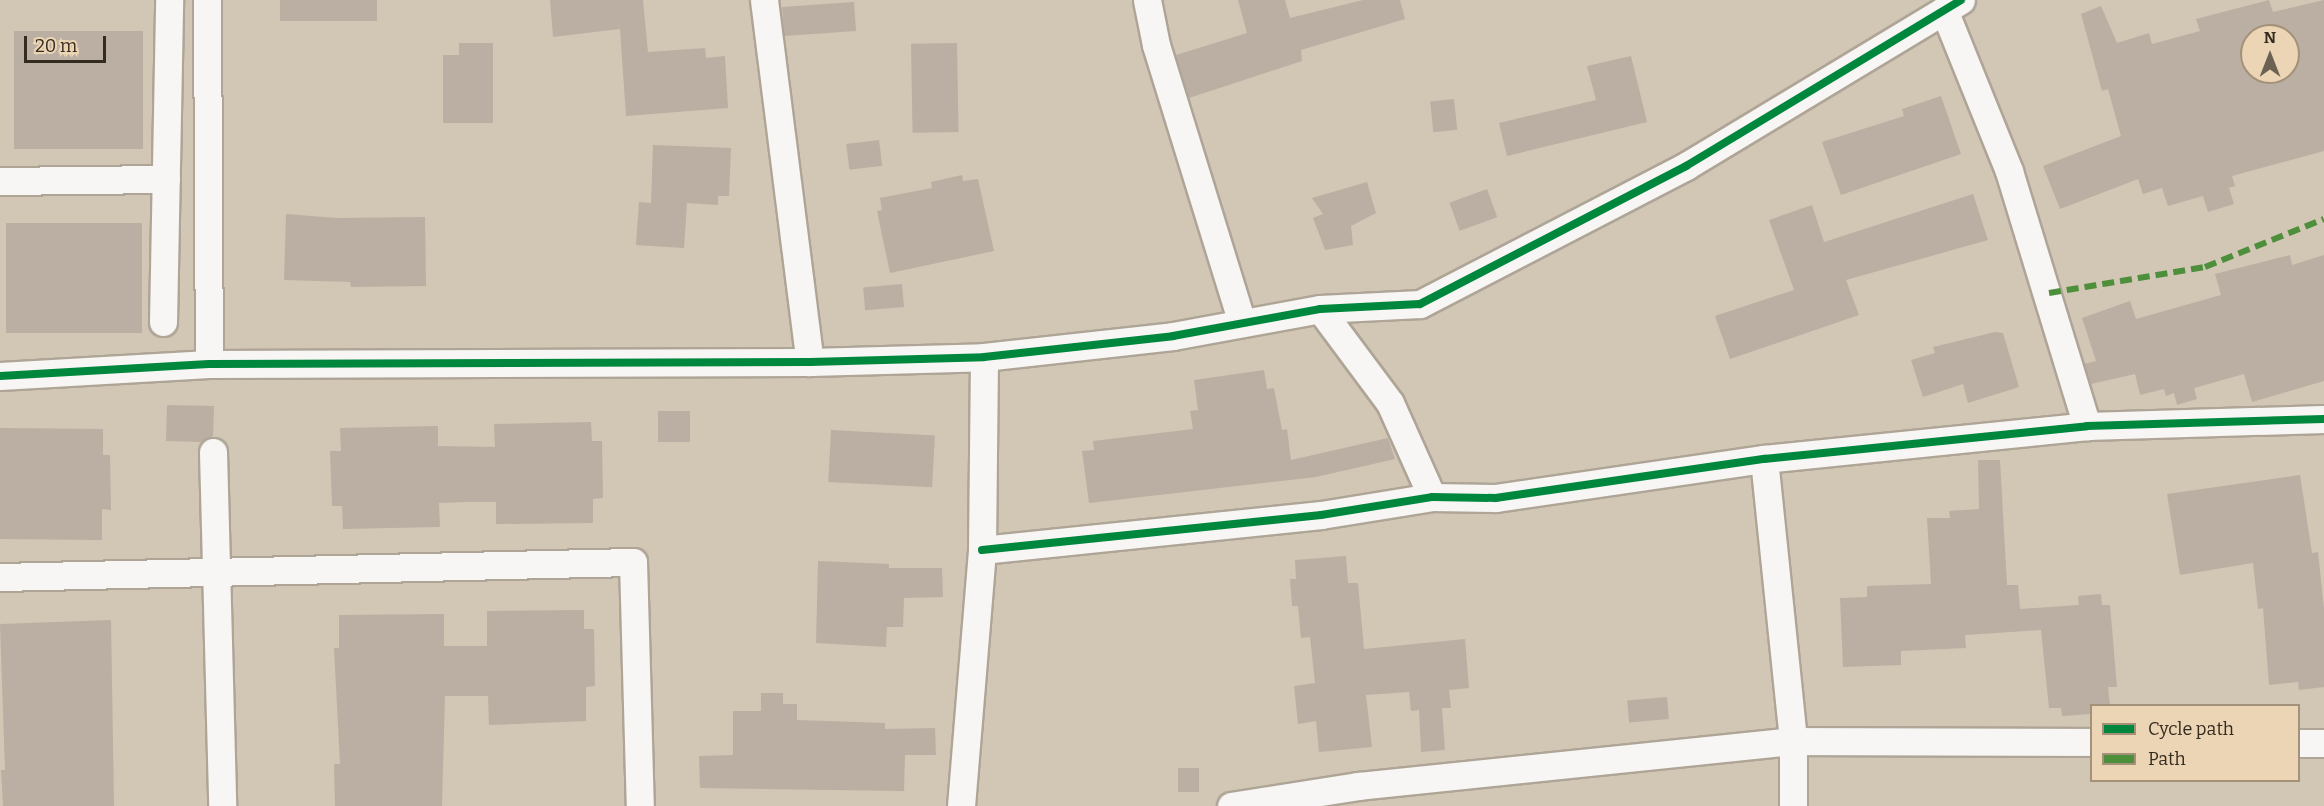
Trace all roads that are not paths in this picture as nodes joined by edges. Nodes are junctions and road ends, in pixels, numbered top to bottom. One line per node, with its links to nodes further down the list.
1 (169, 0): 6 (street)
2 (207, 0): 13 (street)
3 (764, 0): 12 (street)
4 (1147, 0): 10 (street)
5 (1952, 5): 8 (street); 16 (street)
6 (166, 180): 7 (street); 9 (street)
7 (0, 181)
8 (1320, 309): 10 (street); 19 (street)
9 (163, 322)
10 (1242, 323): 11 (street)
11 (984, 357): 12 (street); 20 (street)
12 (810, 362): 13 (street)
13 (209, 364): 14 (street)
14 (0, 376)
15 (2324, 419): 16 (street)
16 (2087, 426): 18 (street)
17 (213, 452): 21 (street)
18 (1764, 459): 19 (street); 23 (street)
19 (1432, 497): 20 (street)
20 (982, 550): 29 (street)
21 (215, 572): 22 (street); 27 (street); 28 (street)
22 (0, 577)
23 (1792, 741): 24 (street); 30 (street); 31 (street)
24 (2090, 742)
25 (2300, 743): 26 (street)
26 (2324, 743)
27 (222, 806)
28 (640, 806)
29 (961, 806)
30 (1231, 806)
31 (1793, 806)

